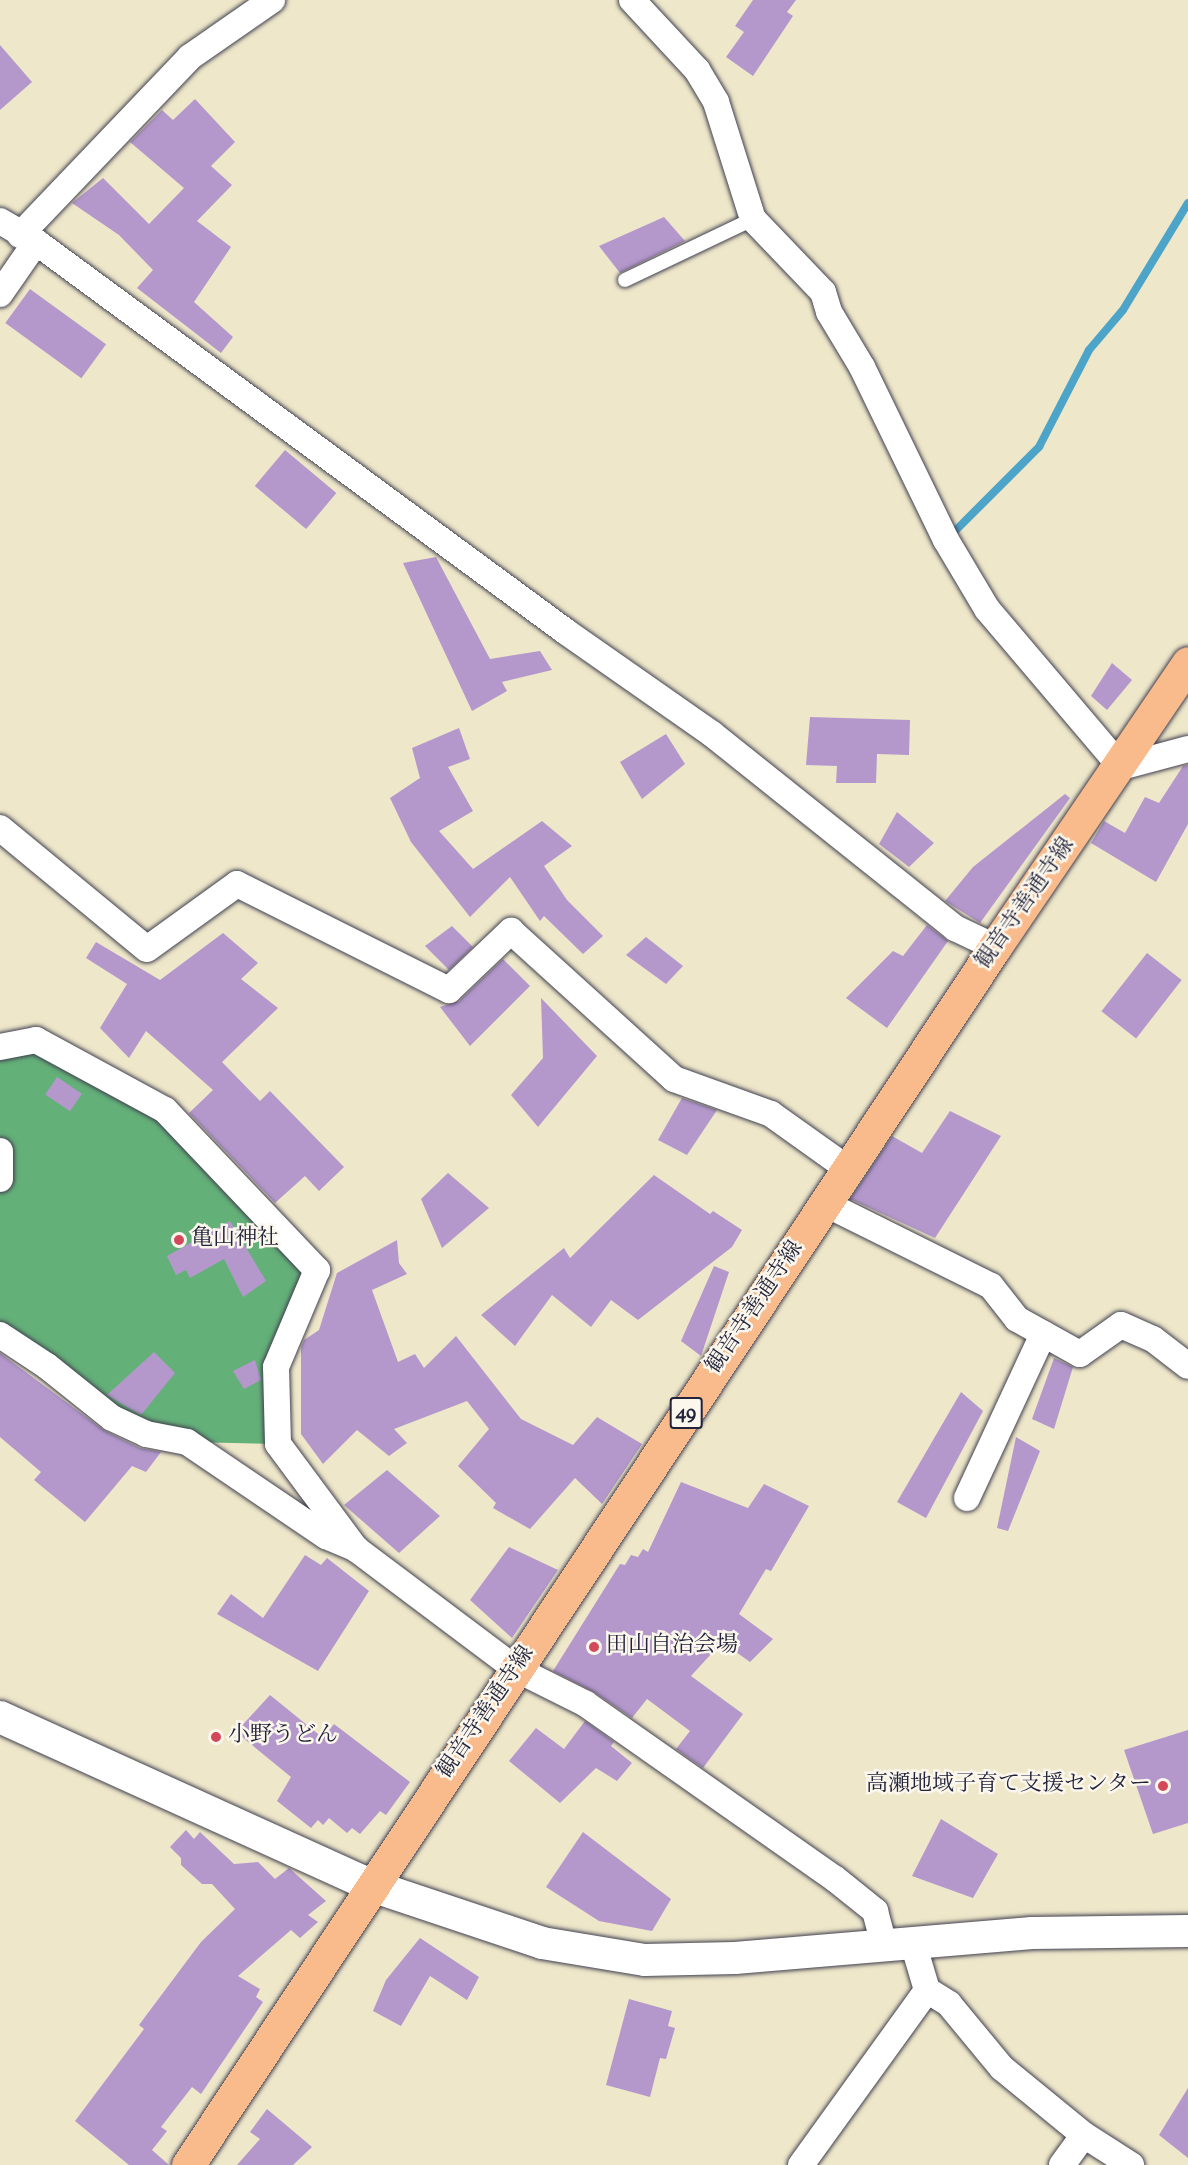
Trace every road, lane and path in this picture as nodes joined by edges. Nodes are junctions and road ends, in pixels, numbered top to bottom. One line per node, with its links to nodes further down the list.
1 (272, 0): 4 (street)
2 (632, 0): 3 (street)
3 (753, 219): 5 (lane); 9 (street)
4 (18, 233): 6 (street); 11 (street)
5 (625, 280)
6 (0, 294)
7 (1188, 663): 9 (main road, 観音寺善通寺線 / 49)
8 (1188, 749): 9 (street)
9 (1121, 767): 11 (main road, 観音寺善通寺線 / 49)
10 (0, 828): 14 (street)
11 (995, 947): 14 (main road, 観音寺善通寺線 / 49)
12 (0, 1047): 21 (street)
13 (0, 1151): 15 (street)
14 (848, 1169): 16 (main road, 観音寺善通寺線 / 49)
15 (0, 1179)
16 (826, 1204): 17 (street); 22 (main road, 観音寺善通寺線 / 49)
17 (1043, 1334): 19 (street); 20 (street)
18 (0, 1335): 21 (street)
19 (1188, 1366)
20 (967, 1498)
21 (356, 1550): 22 (street)
22 (516, 1669): 24 (main road, 観音寺善通寺線 / 49); 26 (street)
23 (0, 1717): 24 (street)
24 (372, 1886): 26 (street); 29 (main road, 観音寺善通寺線 / 49)
25 (1188, 1930): 26 (street)
26 (899, 1944): 27 (street)
27 (927, 1990): 28 (street); 30 (street)
28 (1084, 2136): 31 (street); 32 (street)
29 (188, 2165)
30 (801, 2165)
31 (1062, 2165)
32 (1131, 2165)

